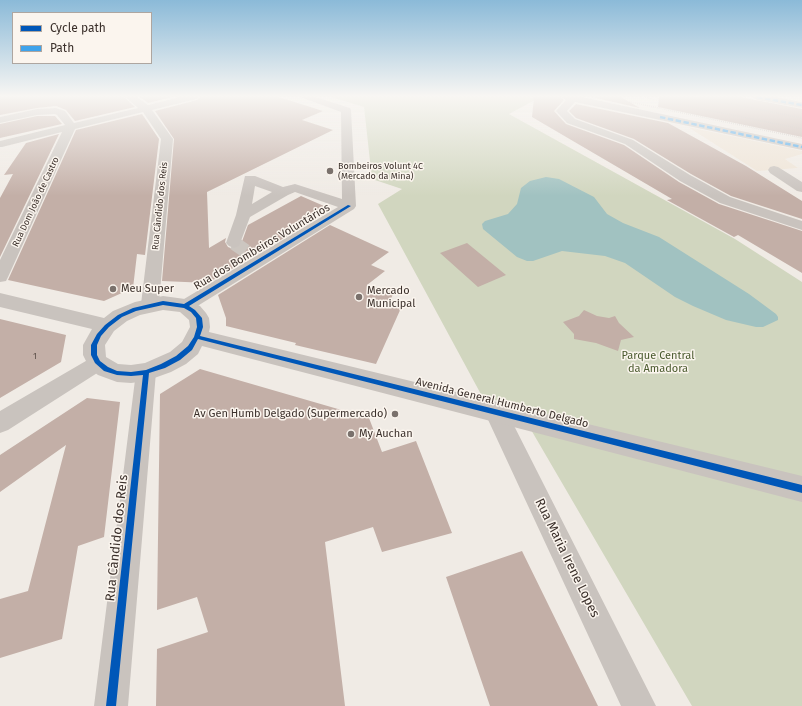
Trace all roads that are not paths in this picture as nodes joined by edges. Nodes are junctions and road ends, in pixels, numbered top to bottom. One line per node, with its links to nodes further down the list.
1 (56, 130): 7 (street)
2 (69, 130): 16 (street, Rua Dom João de Castro)
3 (162, 130): 18 (street, Rua Cândido dos Reis)
4 (347, 130): 12 (street)
5 (596, 130): 14 (street)
6 (721, 130): 8 (street)
7 (2, 144)
8 (802, 147)
9 (774, 170): 10 (street)
10 (802, 188)
11 (283, 192): 12 (street); 13 (street); 13 (street)
12 (349, 206): 19 (street, Rua dos Bombeiros Voluntários)
13 (243, 216): 15 (street)
14 (802, 226)
15 (234, 243)
16 (0, 277)
17 (0, 300): 20 (street)
18 (150, 304): 19 (street); 20 (street)
19 (185, 306): 21 (street)
20 (107, 326): 22 (street)
21 (197, 337): 23 (street); 24 (street, Avenida General Humberto Delgado)
22 (98, 363): 23 (street); 25 (street)
23 (146, 372): 27 (street, Rua Cândido dos Reis)
24 (495, 411): 26 (street, Avenida General Humberto Delgado); 28 (street, Rua Maria Irene Lopes)
25 (0, 423)
26 (802, 489)
27 (111, 706)
28 (639, 706)

